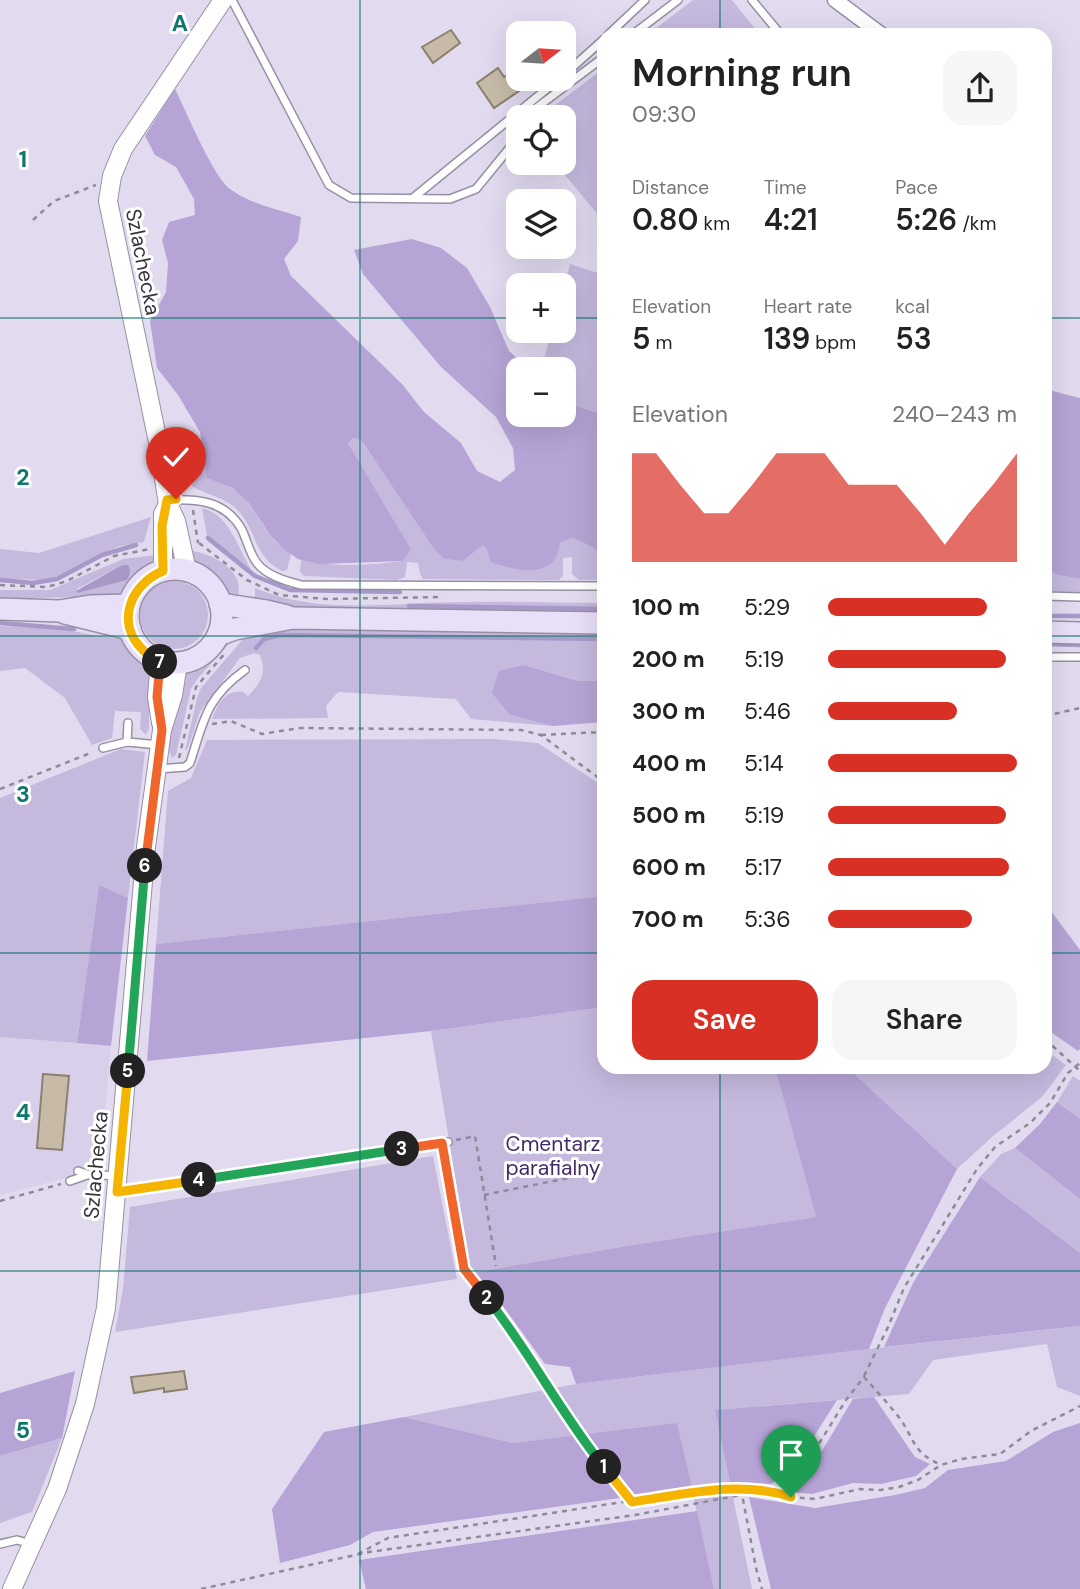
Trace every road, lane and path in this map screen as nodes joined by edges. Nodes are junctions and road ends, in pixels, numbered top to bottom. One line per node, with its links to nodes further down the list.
1 (223, 0): 17 (street, Szlachecka)
2 (232, 0): 18 (lane)
3 (645, 0): 7 (lane)
4 (678, 0): 8 (lane)
5 (752, 0): 9 (lane)
6 (835, 0): 10 (street)
7 (615, 28)
8 (641, 28)
9 (775, 28)
10 (872, 28)
11 (597, 45): 13 (lane)
12 (597, 62): 15 (lane)
13 (576, 64)
14 (544, 91): 18 (lane)
15 (540, 105)
16 (506, 152): 18 (lane)
17 (111, 183): 19 (path); 22 (street, Szlachecka)
18 (413, 199)
19 (33, 220)
20 (175, 466): 21 (path)
21 (191, 499): 22 (lane); 23 (path); 28 (lane)
22 (168, 502): 25 (street, Szlachecka); 26 (street, Szlachecka)
23 (199, 543)
24 (157, 547): 27 (path)
25 (163, 571): 26 (main road); 32 (main road)
26 (187, 571): 31 (main road)
27 (0, 585)
28 (597, 586)
29 (1052, 596): 30 (lane)
30 (1080, 597)
31 (220, 604): 35 (main road); 40 (main road)
32 (130, 605): 34 (main road); 37 (main road)
33 (0, 609): 34 (main road)
34 (59, 611): 37 (main road)
35 (293, 618): 36 (main road); 40 (main road)
36 (597, 624)
37 (130, 629): 43 (main road)
38 (1052, 632): 39 (main road)
39 (1080, 633)
40 (223, 642): 43 (main road); 54 (path)
41 (1052, 657): 42 (lane)
42 (1080, 657)
43 (169, 662): 51 (street, Szlachecka)
44 (245, 670): 48 (lane)
45 (1080, 708): 46 (path)
46 (1052, 714)
47 (128, 723): 52 (lane)
48 (202, 725): 50 (path); 54 (lane)
49 (597, 732): 50 (path)
50 (541, 735): 56 (path)
51 (161, 738): 52 (lane); 55 (street, Szlachecka)
52 (127, 742): 53 (lane)
53 (103, 748): 57 (path)
54 (177, 768): 55 (lane)
55 (157, 769): 67 (street, Szlachecka)
56 (597, 777)
57 (0, 789)
58 (1052, 1045): 60 (path)
59 (1080, 1063): 60 (path)
60 (1076, 1067): 61 (path); 71 (path)
61 (1080, 1071)
62 (445, 1142): 67 (lane); 68 (path); 77 (path)
63 (78, 1171): 65 (lane)
64 (593, 1173): 68 (path)
65 (87, 1174): 66 (lane); 67 (lane)
66 (70, 1181): 69 (path)
67 (117, 1184): 79 (street, Szlachecka)
68 (484, 1195): 70 (path)
69 (0, 1201)
70 (496, 1266)
71 (864, 1377): 73 (path); 75 (path)
72 (1080, 1406): 73 (path)
73 (941, 1465): 75 (path)
74 (741, 1489): 75 (path); 76 (path); 77 (path)
75 (771, 1490)
76 (741, 1495): 80 (path); 83 (path)
77 (632, 1502): 80 (path)
78 (0, 1544): 79 (lane)
79 (32, 1544): 81 (street, Szlachecka)
80 (358, 1554): 82 (path)
81 (12, 1589)
82 (201, 1589)
83 (762, 1589)

